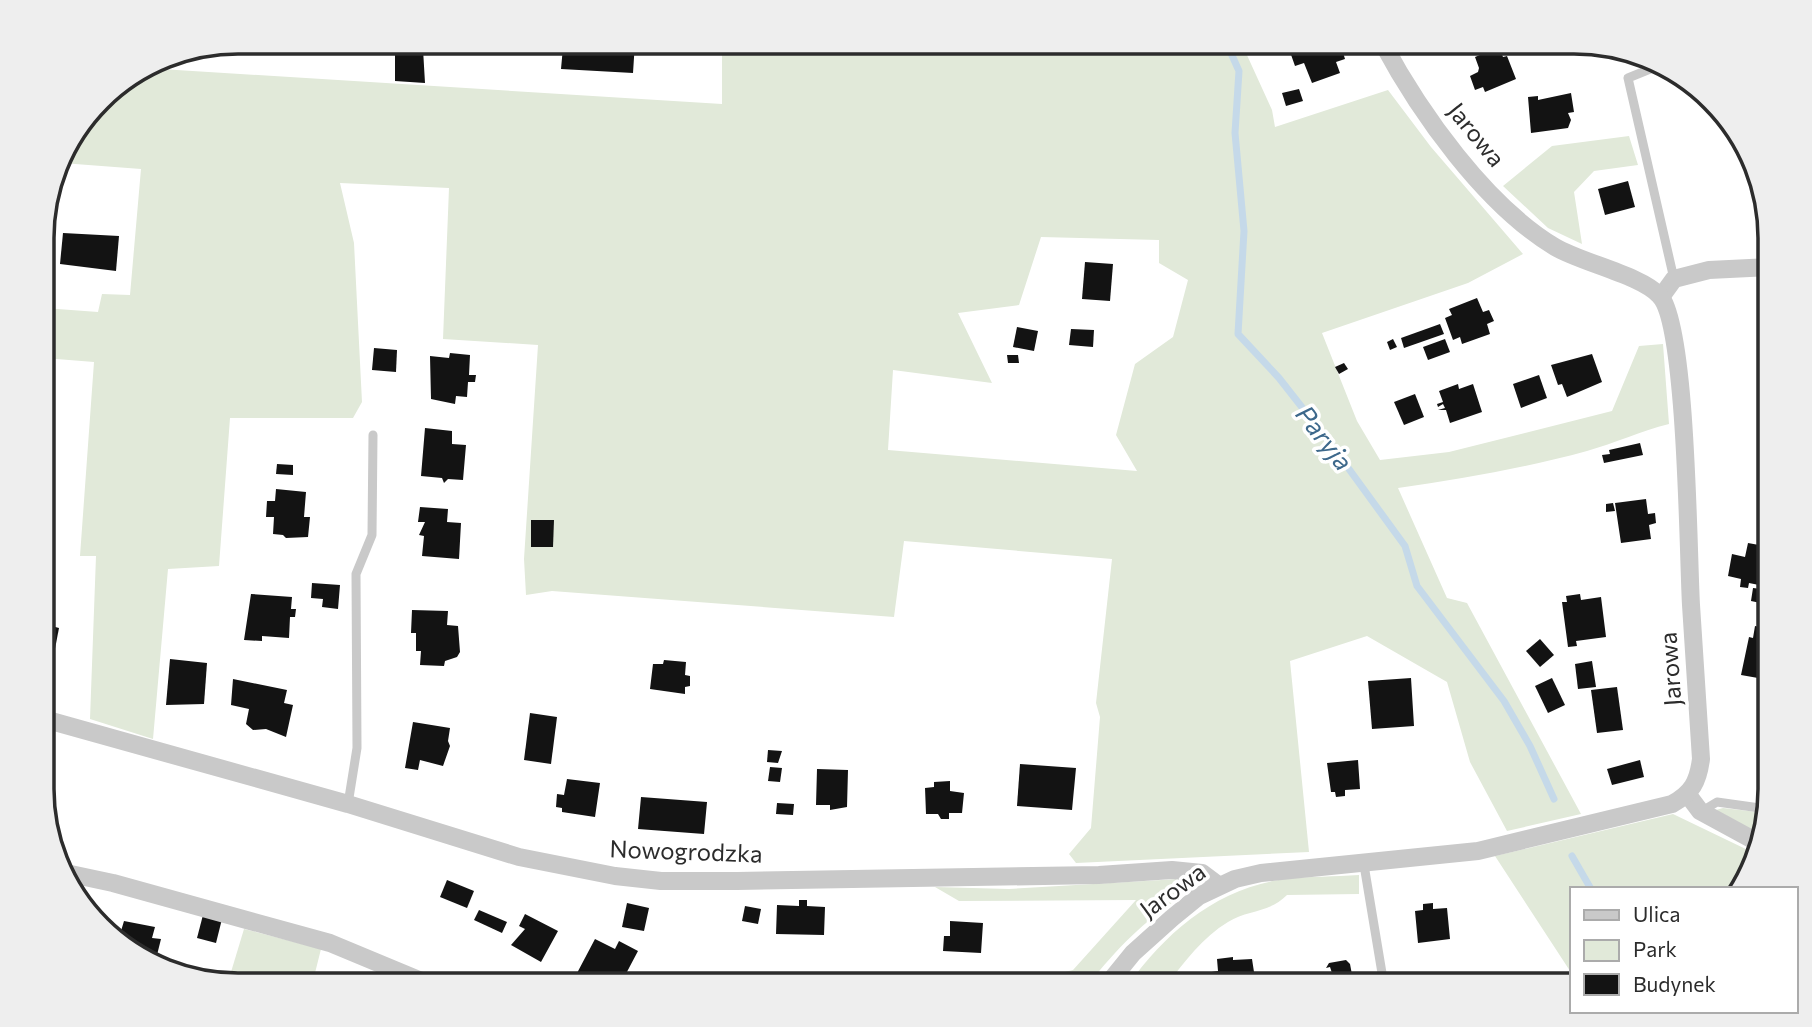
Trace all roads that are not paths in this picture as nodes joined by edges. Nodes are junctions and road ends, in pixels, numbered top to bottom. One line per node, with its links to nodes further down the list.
1 (1388, 54): 5 (street, Jarowa)
2 (1648, 70): 4 (lane)
3 (1757, 268): 4 (street)
4 (1674, 279): 5 (street)
5 (1661, 297): 8 (street, Jarowa)
6 (373, 435): 9 (lane)
7 (54, 722): 9 (street, Nowogrodzka)
8 (1688, 795): 11 (street); 13 (street, Jarowa)
9 (348, 804): 15 (street, Nowogrodzka)
10 (1756, 807): 11 (lane)
11 (1700, 811): 12 (street)
12 (1750, 838)
13 (1364, 865): 15 (street, Jarowa); 17 (lane)
14 (76, 875): 18 (street)
15 (1218, 885): 16 (street, Jarowa)
16 (1118, 972)
17 (1382, 972)
18 (402, 973)

